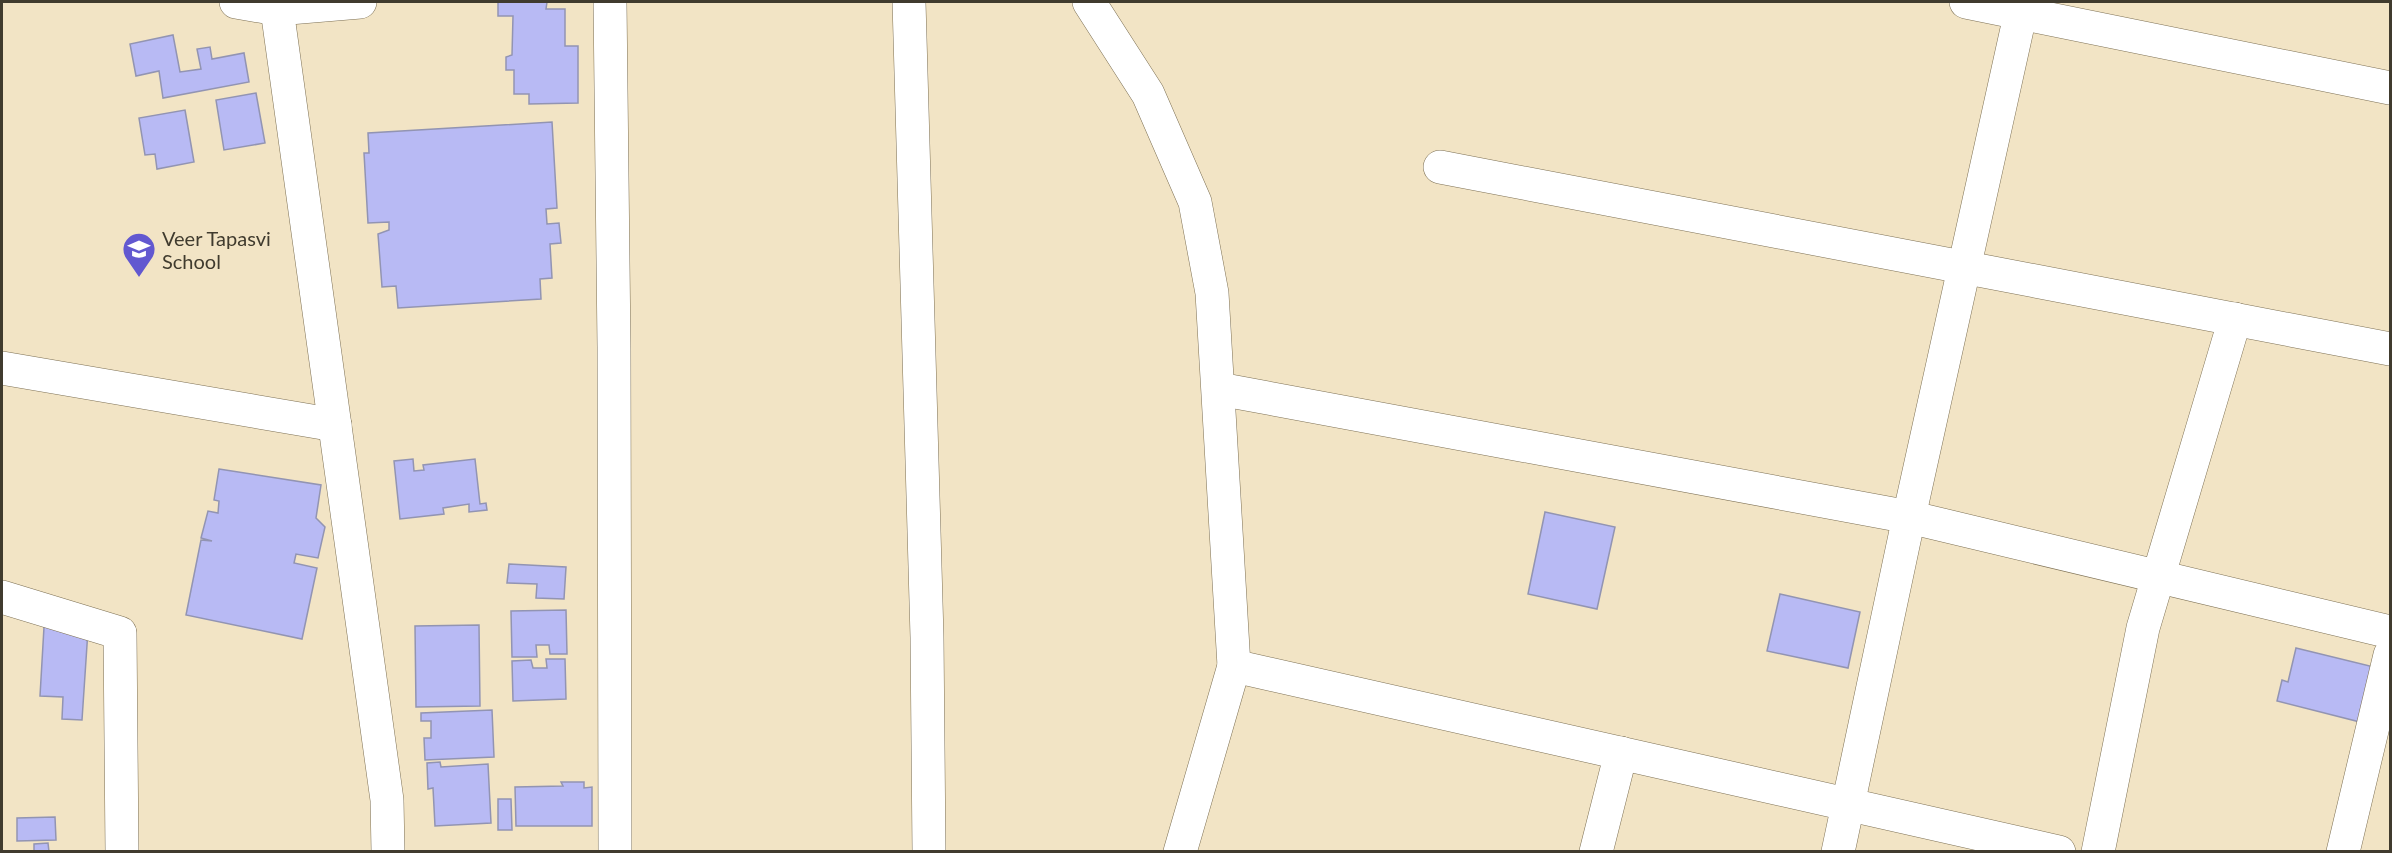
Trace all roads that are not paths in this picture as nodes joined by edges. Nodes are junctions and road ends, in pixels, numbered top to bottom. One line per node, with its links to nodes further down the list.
1 (236, 2): 7 (street)
2 (360, 2): 7 (street)
3 (610, 2): 27 (street)
4 (909, 2): 28 (street)
5 (1089, 2): 15 (street)
6 (1966, 2): 8 (street)
7 (276, 5): 16 (street)
8 (2022, 7): 9 (street); 11 (street)
9 (2391, 88)
10 (1440, 167): 11 (street)
11 (1964, 266): 12 (street); 17 (street)
12 (2235, 319): 13 (street); 18 (street)
13 (2391, 349)
14 (2, 368): 16 (street)
15 (1219, 389): 17 (street); 22 (street)
16 (335, 425): 26 (street)
17 (1909, 517): 18 (street); 24 (street)
18 (2157, 576): 20 (street); 33 (street)
19 (2, 597): 25 (street)
20 (2391, 632)
21 (2391, 655): 34 (street)
22 (1234, 666): 23 (street); 29 (street)
23 (1621, 753): 24 (street); 30 (street)
24 (1849, 805): 31 (street); 32 (street)
25 (122, 852)
26 (388, 852)
27 (615, 852)
28 (929, 852)
29 (1180, 852)
30 (1596, 852)
31 (1838, 852)
32 (2059, 852)
33 (2098, 852)
34 (2343, 852)

